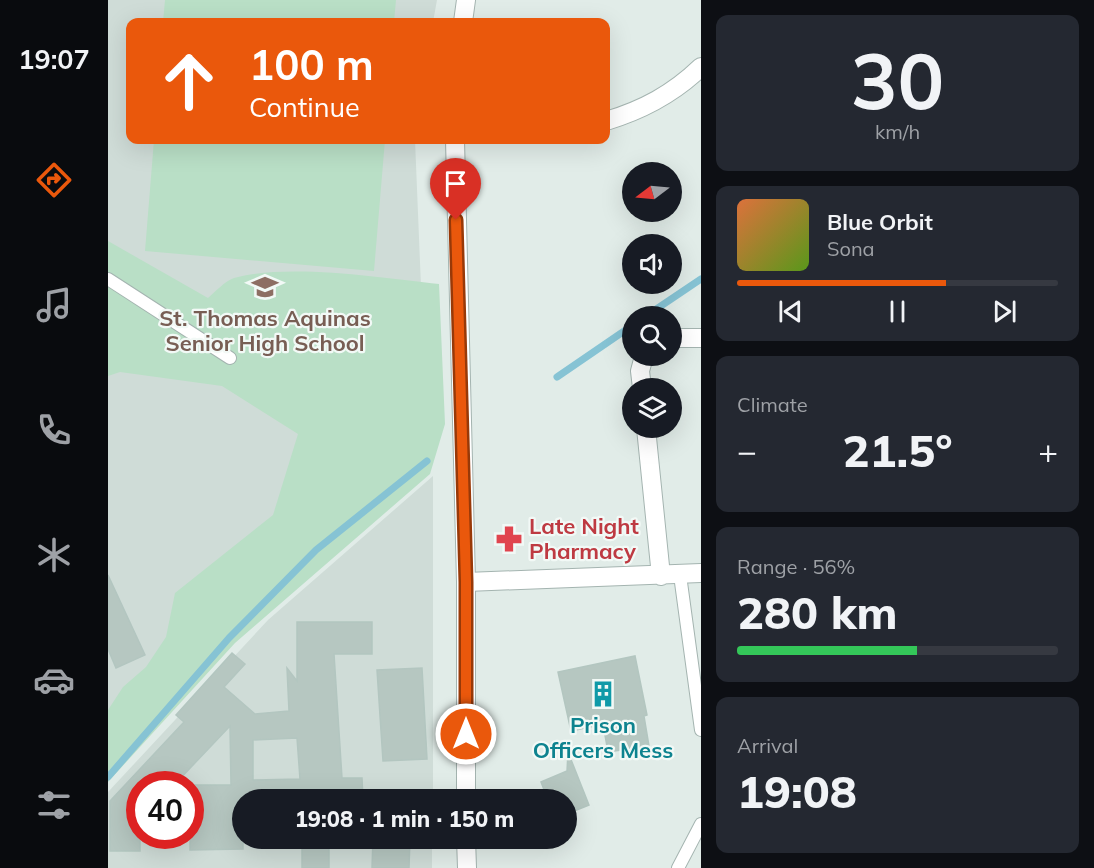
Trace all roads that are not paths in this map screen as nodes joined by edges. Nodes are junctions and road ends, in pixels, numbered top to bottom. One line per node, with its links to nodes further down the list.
1 (466, 0): 2 (street)
2 (464, 18)
3 (701, 67): 4 (street)
4 (610, 121)
5 (455, 144): 14 (street)
6 (108, 279): 9 (lane)
7 (682, 338): 8 (street)
8 (701, 338)
9 (230, 358)
10 (647, 438): 13 (street)
11 (701, 573): 12 (street)
12 (680, 575): 13 (street); 15 (lane)
13 (661, 576): 14 (street)
14 (466, 582): 16 (street)
15 (701, 730)
16 (466, 789)
17 (701, 824): 20 (lane)
18 (466, 849): 19 (street)
19 (466, 868)
20 (678, 868)

